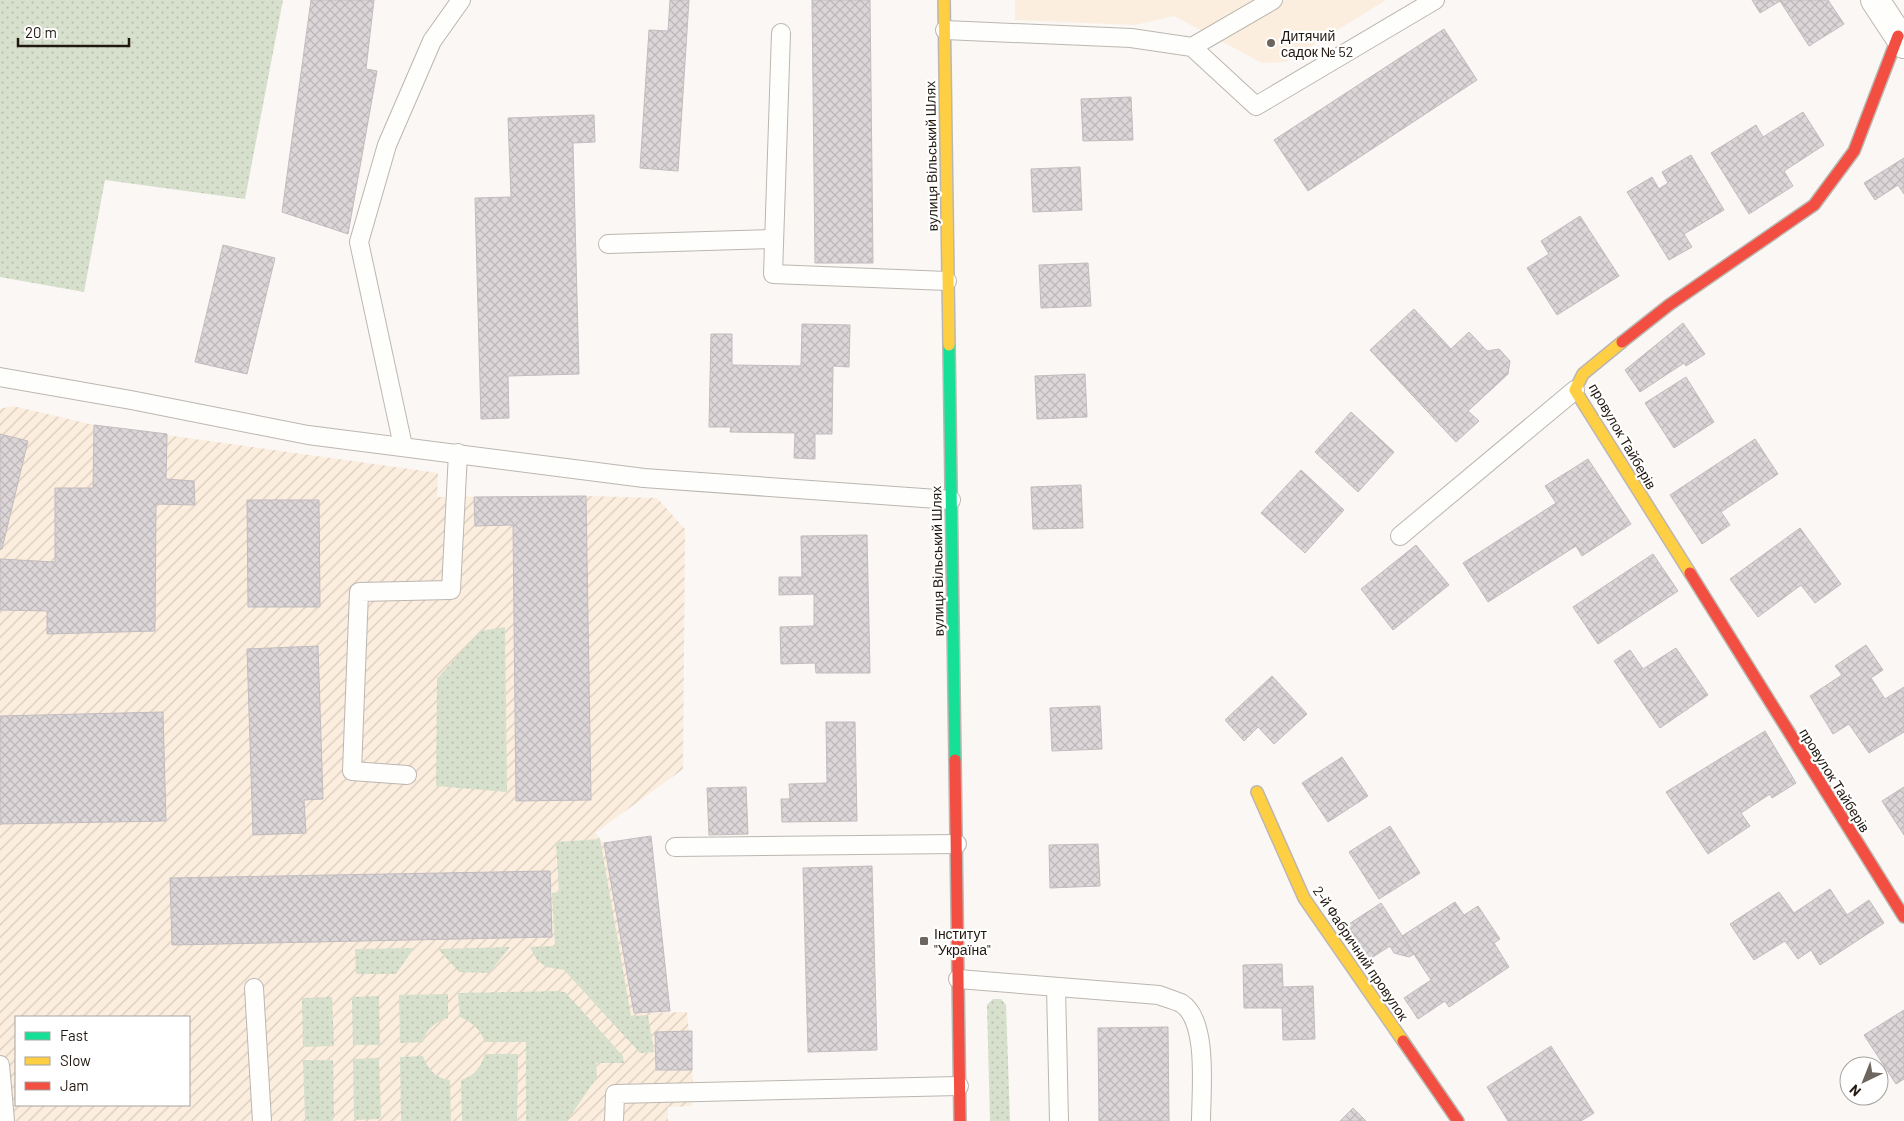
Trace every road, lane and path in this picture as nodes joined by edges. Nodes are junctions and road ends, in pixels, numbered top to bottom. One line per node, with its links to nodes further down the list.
1 (461, 0): 15 (lane)
2 (944, 0): 6 (street, вулиця Вільський Шлях)
3 (1273, 0): 9 (lane)
4 (1435, 0): 9 (lane)
5 (1875, 0): 8 (street)
6 (945, 30): 9 (lane); 12 (street, вулиця Вільський Шлях)
7 (781, 33): 10 (lane)
8 (1901, 40): 14 (street, провулок Тайберів)
9 (1192, 46)
10 (774, 239): 11 (lane); 12 (lane)
11 (608, 244)
12 (947, 281): 17 (street, вулиця Вільський Шлях)
13 (0, 377): 15 (lane)
14 (1575, 390): 18 (lane); 23 (street, провулок Тайберів)
15 (403, 446): 16 (lane)
16 (458, 453): 17 (lane); 19 (lane)
17 (951, 500): 21 (street, вулиця Вільський Шлях)
18 (1400, 536)
19 (407, 775)
20 (1257, 792): 35 (street, 2-й Фабричний провулок)
21 (958, 844): 22 (lane); 24 (street, вулиця Вільський Шлях)
22 (675, 847)
23 (1904, 917)
24 (958, 980): 25 (lane); 28 (street, вулиця Вільський Шлях)
25 (1056, 987): 33 (lane); 34 (lane)
26 (254, 988): 30 (lane)
27 (0, 1065): 29 (lane)
28 (959, 1086): 31 (lane); 32 (street, вулиця Вільський Шлях)
29 (5, 1121)
30 (262, 1121)
31 (614, 1121)
32 (960, 1121)
33 (1059, 1121)
34 (1201, 1121)
35 (1458, 1121)

